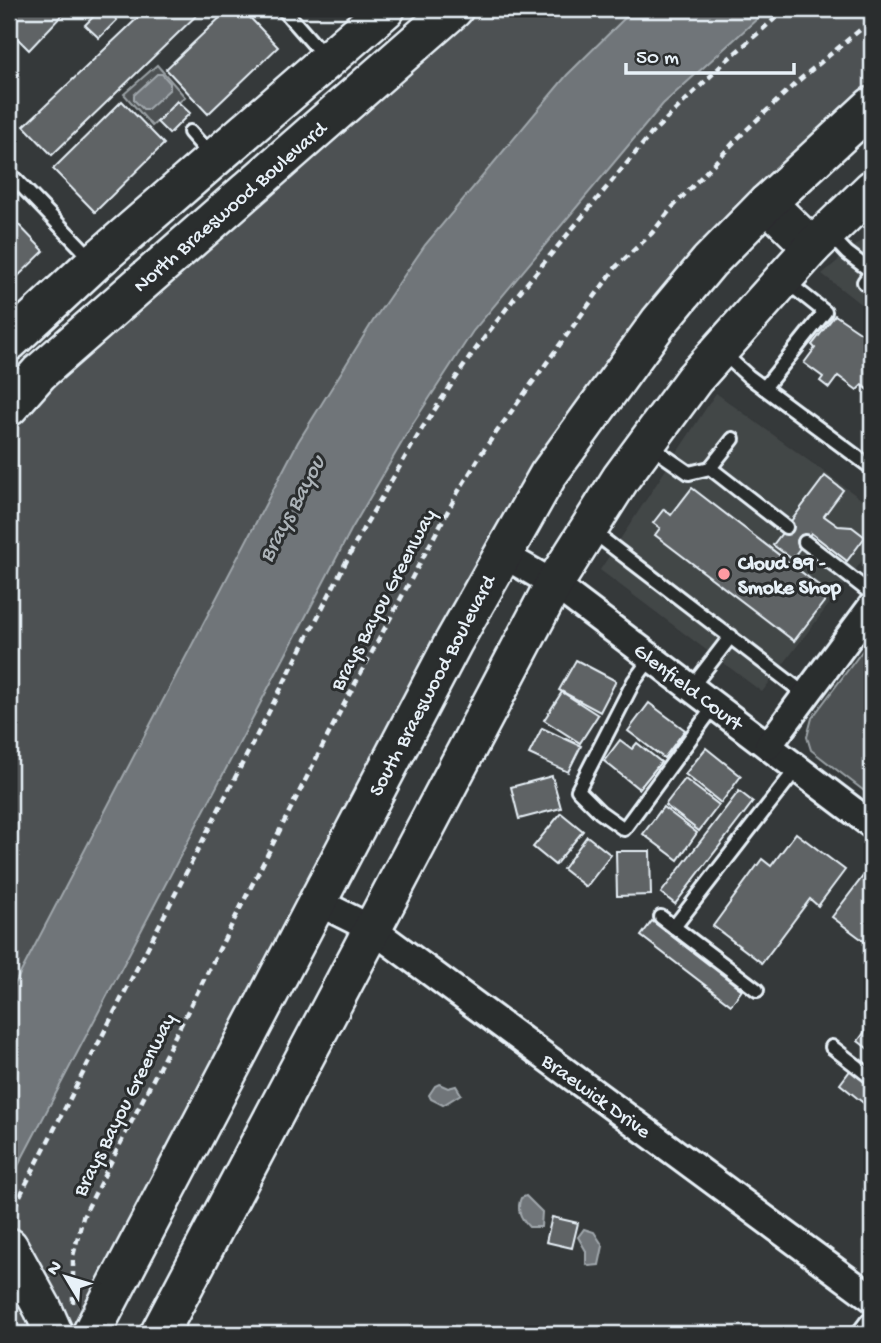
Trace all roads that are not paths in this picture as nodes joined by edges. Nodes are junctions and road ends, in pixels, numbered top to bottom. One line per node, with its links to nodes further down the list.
1 (283, 9): 4 (lane)
2 (386, 9): 4 (main road)
3 (454, 9): 7 (main road, North Braeswood Boulevard)
4 (328, 60): 5 (main road)
5 (288, 95): 7 (main road); 9 (main road)
6 (872, 106): 12 (main road, South Braeswood Boulevard)
7 (318, 128): 21 (main road, North Braeswood Boulevard)
8 (190, 132): 9 (lane)
9 (214, 159): 14 (main road)
10 (9, 180): 14 (lane)
11 (872, 189): 13 (main road)
12 (767, 203): 13 (main road); 29 (main road, South Braeswood Boulevard)
13 (820, 239): 15 (lane); 16 (main road)
14 (95, 262): 18 (main road)
15 (872, 272): 17 (lane)
16 (783, 279): 19 (main road); 20 (lane)
17 (872, 289)
18 (9, 342)
19 (720, 350): 20 (lane); 23 (main road)
20 (764, 388): 25 (lane)
21 (9, 407)
22 (733, 439): 24 (lane)
23 (647, 444): 24 (lane); 27 (main road)
24 (710, 468): 26 (lane)
25 (872, 468)
26 (786, 527)
27 (589, 528): 30 (main road); 33 (lane)
28 (805, 542): 31 (lane)
29 (502, 554): 30 (street, Glenfield Court); 41 (main road, South Braeswood Boulevard)
30 (554, 584): 34 (street, Glenfield Court); 44 (main road)
31 (872, 594)
32 (872, 606): 36 (street)
33 (731, 636): 35 (lane); 36 (lane)
34 (651, 658): 35 (street, Glenfield Court); 37 (lane)
35 (691, 688): 37 (street, Glenfield Court)
36 (806, 695): 38 (street)
37 (715, 705): 38 (street, Glenfield Court)
38 (768, 746): 39 (street, Glenfield Court)
39 (797, 768): 40 (street, Glenfield Court); 43 (lane)
40 (872, 825)
41 (316, 901): 44 (street, Braewick Drive); 49 (main road, South Braeswood Boulevard)
42 (661, 917): 43 (lane)
43 (674, 927): 45 (lane)
44 (372, 929): 50 (street, Braewick Drive); 54 (main road)
45 (757, 990)
46 (832, 1047): 47 (lane)
47 (872, 1078)
48 (16, 1260): 51 (main road)
49 (114, 1291): 51 (main road); 53 (main road, South Braeswood Boulevard)
50 (872, 1298)
51 (57, 1312)
52 (872, 1326): 55 (street)
53 (91, 1334)
54 (159, 1334)
55 (866, 1334)

